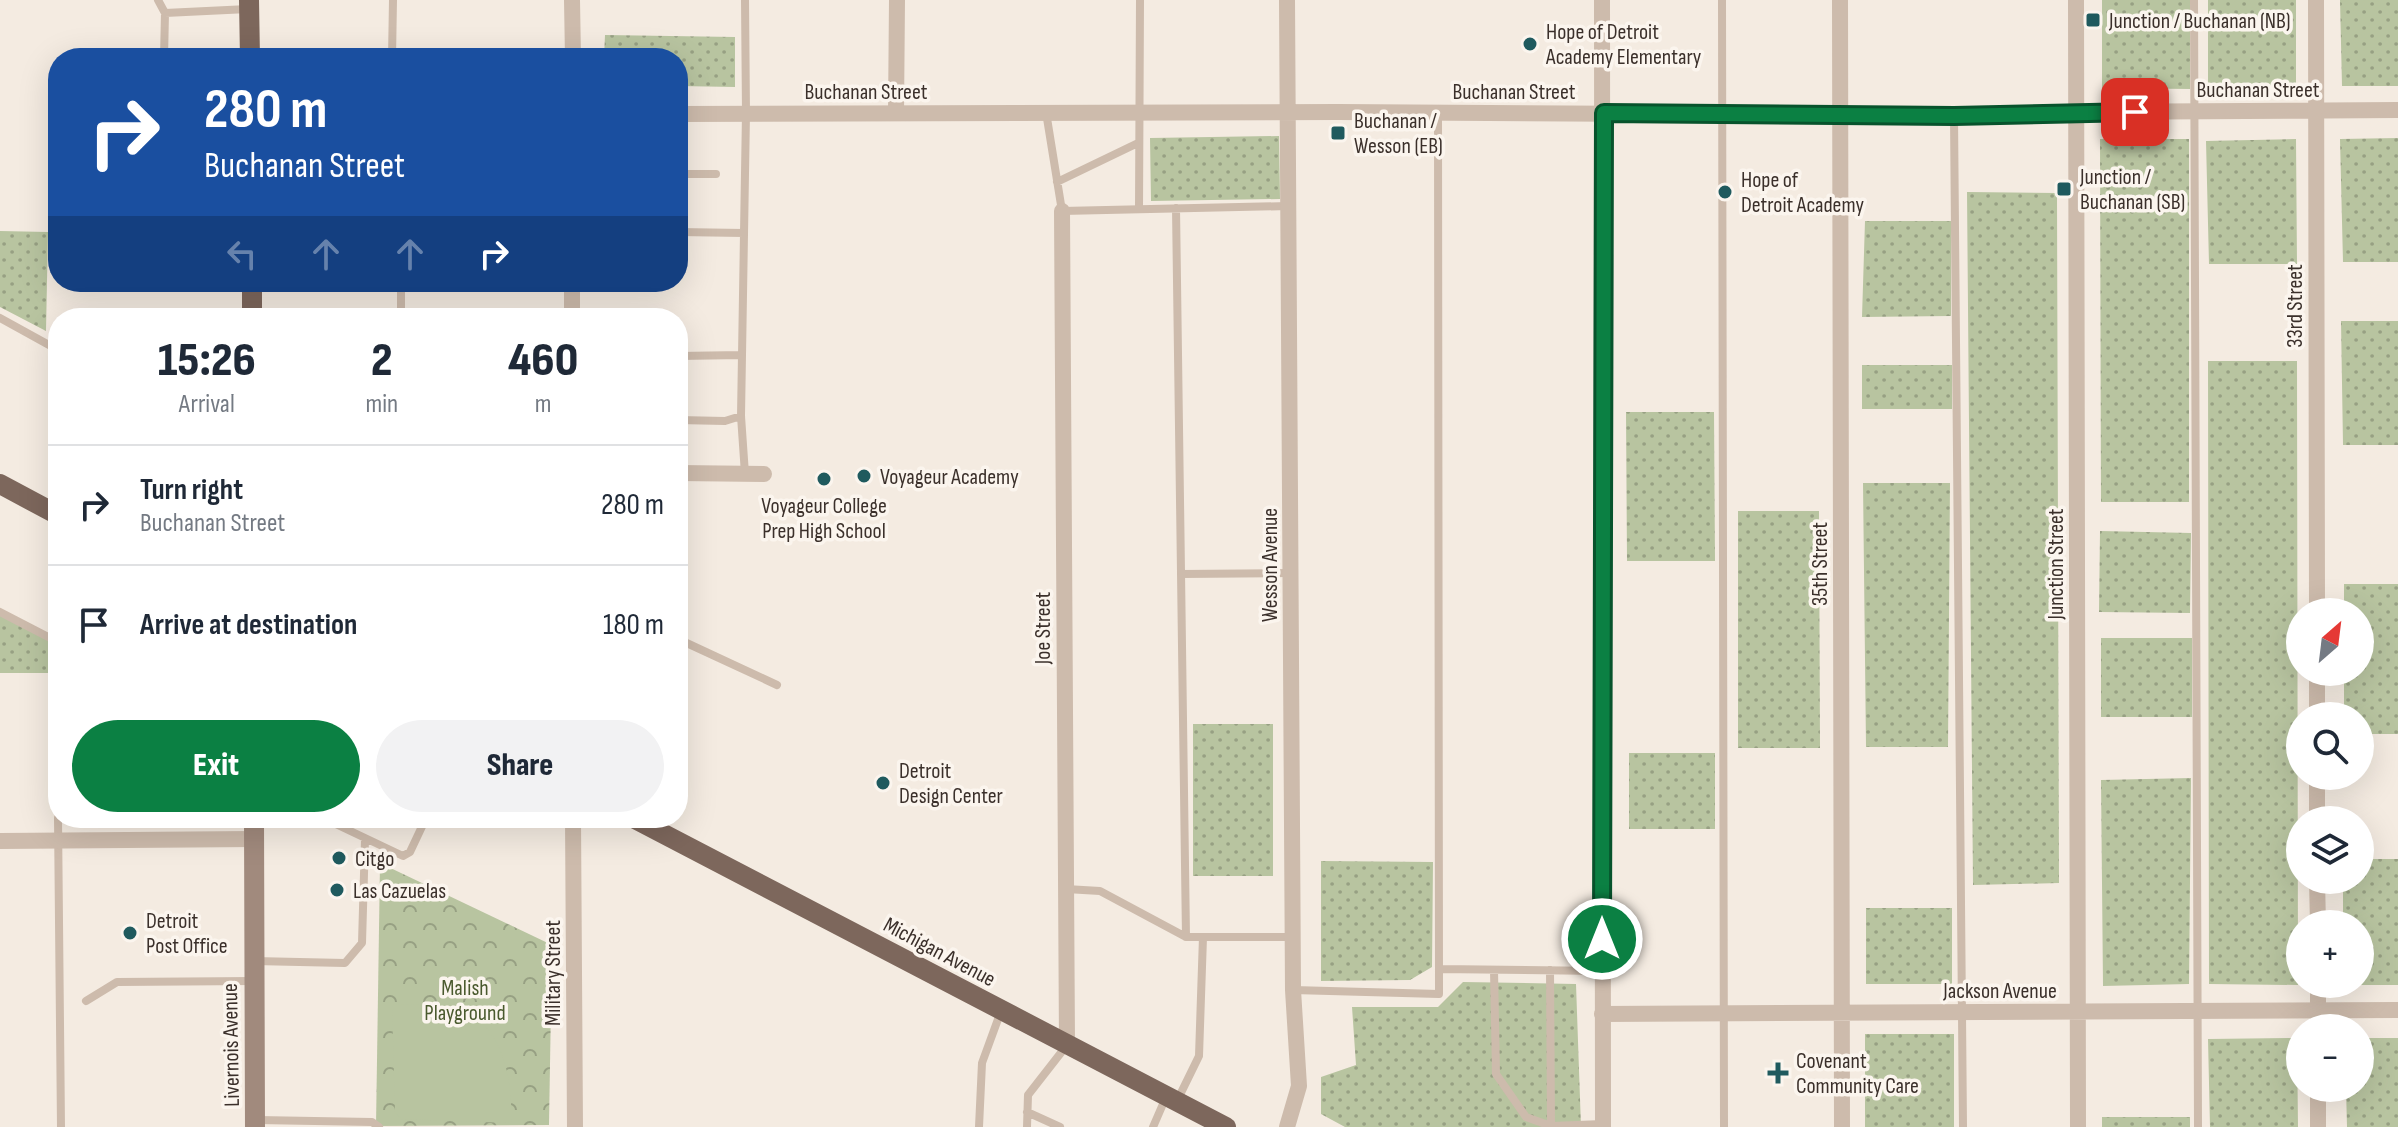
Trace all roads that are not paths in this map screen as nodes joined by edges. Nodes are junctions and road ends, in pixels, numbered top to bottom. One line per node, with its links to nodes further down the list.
1 (158, 0): 15 (lane)
2 (393, 0): 18 (lane)
3 (572, 0): 19 (street)
4 (745, 0): 29 (lane)
5 (897, 0): 30 (street)
6 (1140, 0): 23 (lane)
7 (1287, 0): 24 (street, Wesson Avenue)
8 (1602, 0): 31 (street)
9 (1722, 0): 26 (lane)
10 (1840, 0): 33 (street, 35th Street)
11 (2076, 0): 27 (street, Junction Street)
12 (2194, 0): 28 (lane)
13 (2316, 0): 21 (street, 33rd Street)
14 (249, 4): 15 (lane); 17 (main road)
15 (165, 13): 16 (lane)
16 (164, 48)
17 (250, 48)
18 (392, 48)
19 (573, 48)
20 (2398, 110): 21 (street, Buchanan Street)
21 (2316, 111): 28 (street, Buchanan Street); 58 (street, 33rd Street)
22 (1046, 112): 23 (street, Buchanan Street); 30 (street, Buchanan Street); 38 (lane)
23 (1138, 112): 24 (street, Buchanan Street); 35 (lane)
24 (1288, 112): 25 (street, Buchanan Street); 39 (street, Wesson Avenue)
25 (1438, 112): 31 (street, Buchanan Street); 76 (lane)
26 (1722, 112): 31 (street, Buchanan Street); 33 (street, Buchanan Street); 92 (lane)
27 (2076, 112): 28 (street, Buchanan Street); 34 (street, Buchanan Street); 90 (street, Junction Street)
28 (2194, 112): 87 (lane)
29 (746, 113): 30 (street, Buchanan Street); 32 (street, Buchanan Street); 44 (lane)
30 (896, 113)
31 (1604, 113): 80 (street)
32 (688, 114)
33 (1840, 114): 34 (street, Buchanan Street); 88 (street, 35th Street)
34 (1954, 116): 89 (lane)
35 (1138, 143): 38 (lane); 41 (lane)
36 (688, 174): 37 (lane)
37 (716, 174)
38 (1057, 182): 42 (lane)
39 (1289, 206): 40 (lane); 56 (street, Wesson Avenue)
40 (1176, 208): 41 (lane); 57 (lane)
41 (1139, 209): 42 (lane)
42 (1062, 211): 72 (street, Joe Street)
43 (688, 232): 44 (lane)
44 (744, 233): 47 (lane)
45 (0, 318): 46 (lane)
46 (48, 344)
47 (742, 355): 48 (lane); 49 (lane)
48 (688, 356)
49 (741, 416): 50 (lane); 52 (lane)
50 (688, 420)
51 (688, 473): 52 (street)
52 (745, 474): 53 (street)
53 (764, 474)
54 (0, 484): 55 (main road)
55 (48, 510)
56 (1291, 573): 57 (lane); 75 (street, Wesson Avenue)
57 (1181, 574): 73 (lane)
58 (2317, 598)
59 (0, 612): 60 (lane)
60 (48, 637)
61 (688, 644): 62 (lane)
62 (777, 685)
63 (58, 828): 70 (lane)
64 (254, 828): 70 (street); 79 (main road, Livernois Avenue)
65 (343, 828): 69 (lane)
66 (421, 828): 69 (lane)
67 (573, 828): 103 (street, Military Street)
68 (652, 828): 84 (main road, Michigan Avenue)
69 (365, 839): 79 (lane)
70 (59, 840): 71 (street); 102 (lane)
71 (0, 841)
72 (1066, 889): 73 (lane); 94 (street, Joe Street)
73 (1186, 937): 74 (lane)
74 (1203, 937): 75 (lane); 95 (lane)
75 (1293, 937): 81 (street, Wesson Avenue)
76 (1439, 969): 77 (lane); 81 (lane)
77 (1494, 970): 78 (lane); 100 (lane)
78 (1550, 970): 80 (lane); 100 (lane)
79 (253, 971): 83 (lane); 98 (main road, Livernois Avenue)
80 (1602, 971): 91 (street)
81 (1293, 990): 109 (street, Wesson Avenue)
82 (2318, 998): 85 (street)
83 (86, 1001)
84 (1001, 1010): 94 (main road, Michigan Avenue); 104 (lane)
85 (2318, 1010): 86 (street, Jackson Avenue); 87 (street, Jackson Avenue); 93 (street)
86 (2398, 1010)
87 (2199, 1011): 90 (street, Jackson Avenue); 114 (lane)
88 (1841, 1012): 89 (street, Jackson Avenue); 92 (street, Jackson Avenue); 111 (street, 35th Street)
89 (1962, 1012): 90 (street, Jackson Avenue); 112 (lane)
90 (2077, 1012): 113 (street, Junction Street)
91 (1602, 1014): 92 (street, Jackson Avenue); 101 (street)
92 (1726, 1014): 110 (lane)
93 (2318, 1014)
94 (1067, 1044): 95 (main road, Michigan Avenue); 97 (lane)
95 (1172, 1099): 107 (lane); 108 (main road, Michigan Avenue)
96 (2318, 1102): 115 (street)
97 (1027, 1112): 105 (lane); 106 (lane)
98 (255, 1124): 99 (lane)
99 (375, 1125)
100 (1551, 1126): 101 (lane)
101 (1603, 1126)
102 (61, 1127)
103 (575, 1127)
104 (979, 1127)
105 (1027, 1127)
106 (1060, 1127)
107 (1153, 1127)
108 (1226, 1127)
109 (1287, 1127)
110 (1724, 1127)
111 (1842, 1127)
112 (1963, 1127)
113 (2078, 1127)
114 (2198, 1127)
115 (2318, 1127)

